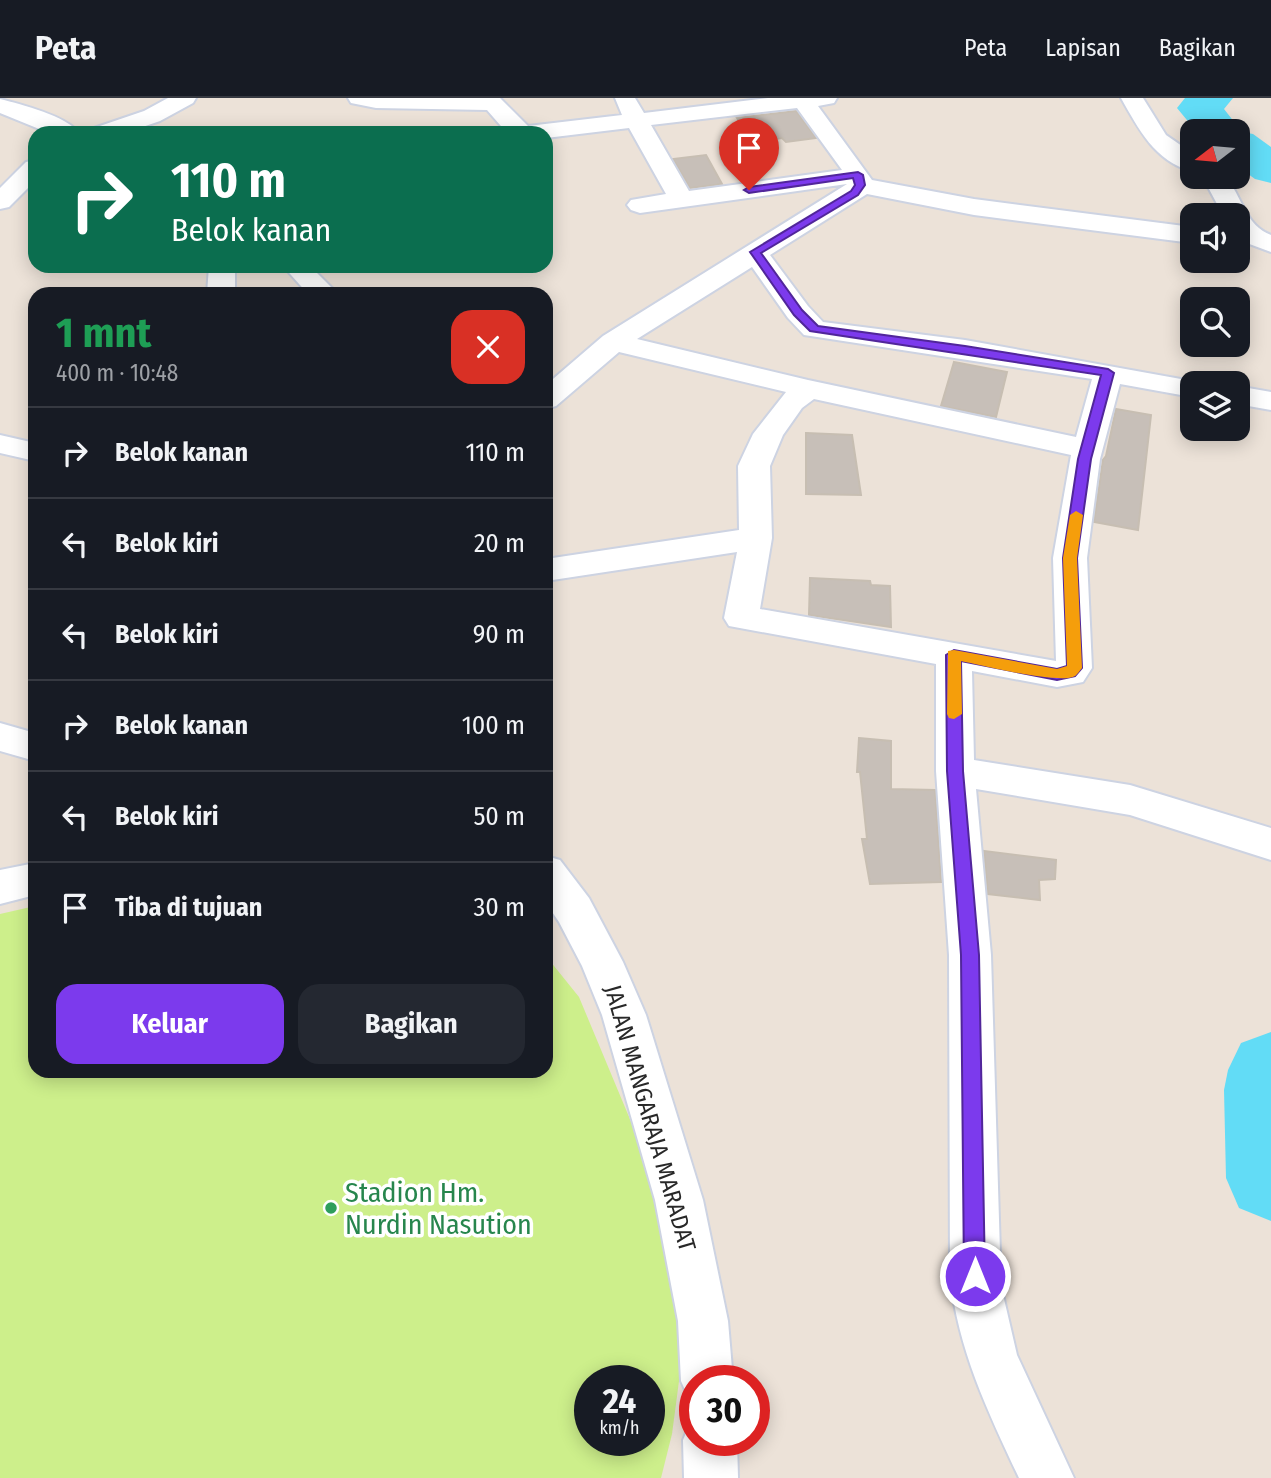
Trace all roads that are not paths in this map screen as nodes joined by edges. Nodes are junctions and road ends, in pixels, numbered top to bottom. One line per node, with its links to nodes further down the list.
1 (185, 98): 10 (street)
2 (359, 98): 6 (street)
3 (623, 98): 8 (street)
4 (1132, 98): 13 (street)
5 (810, 99): 8 (street); 15 (street)
6 (474, 100): 11 (street)
7 (0, 106): 9 (street)
8 (637, 120): 12 (street); 16 (street)
9 (54, 126)
10 (123, 126)
11 (513, 126)
12 (553, 129)
13 (1180, 155)
14 (28, 177): 17 (street)
15 (859, 180): 16 (street); 19 (street); 20 (street)
16 (681, 199): 18 (street)
17 (0, 202)
18 (640, 205)
19 (1180, 233)
20 (755, 252): 23 (street); 24 (street)
21 (301, 273): 22 (street)
22 (316, 287)
23 (614, 342): 26 (street); 27 (street)
24 (1108, 373): 25 (street); 31 (street)
25 (1180, 386)
26 (808, 389): 31 (street); 33 (street)
27 (553, 394)
28 (1250, 397): 29 (street)
29 (1271, 401)
30 (0, 444): 32 (street)
31 (1087, 449): 35 (street)
32 (28, 450)
33 (756, 538): 34 (street); 35 (street)
34 (553, 569)
35 (954, 655): 38 (street)
36 (0, 737): 37 (street)
37 (28, 745)
38 (955, 771): 39 (street); 46 (street)
39 (1261, 840)
40 (28, 881): 42 (street)
41 (553, 881): 43 (street, JALAN MANGARAJA MARADAT)
42 (0, 887)
43 (706, 1365)
44 (710, 1456): 45 (street)
45 (711, 1478)
46 (1047, 1478)

